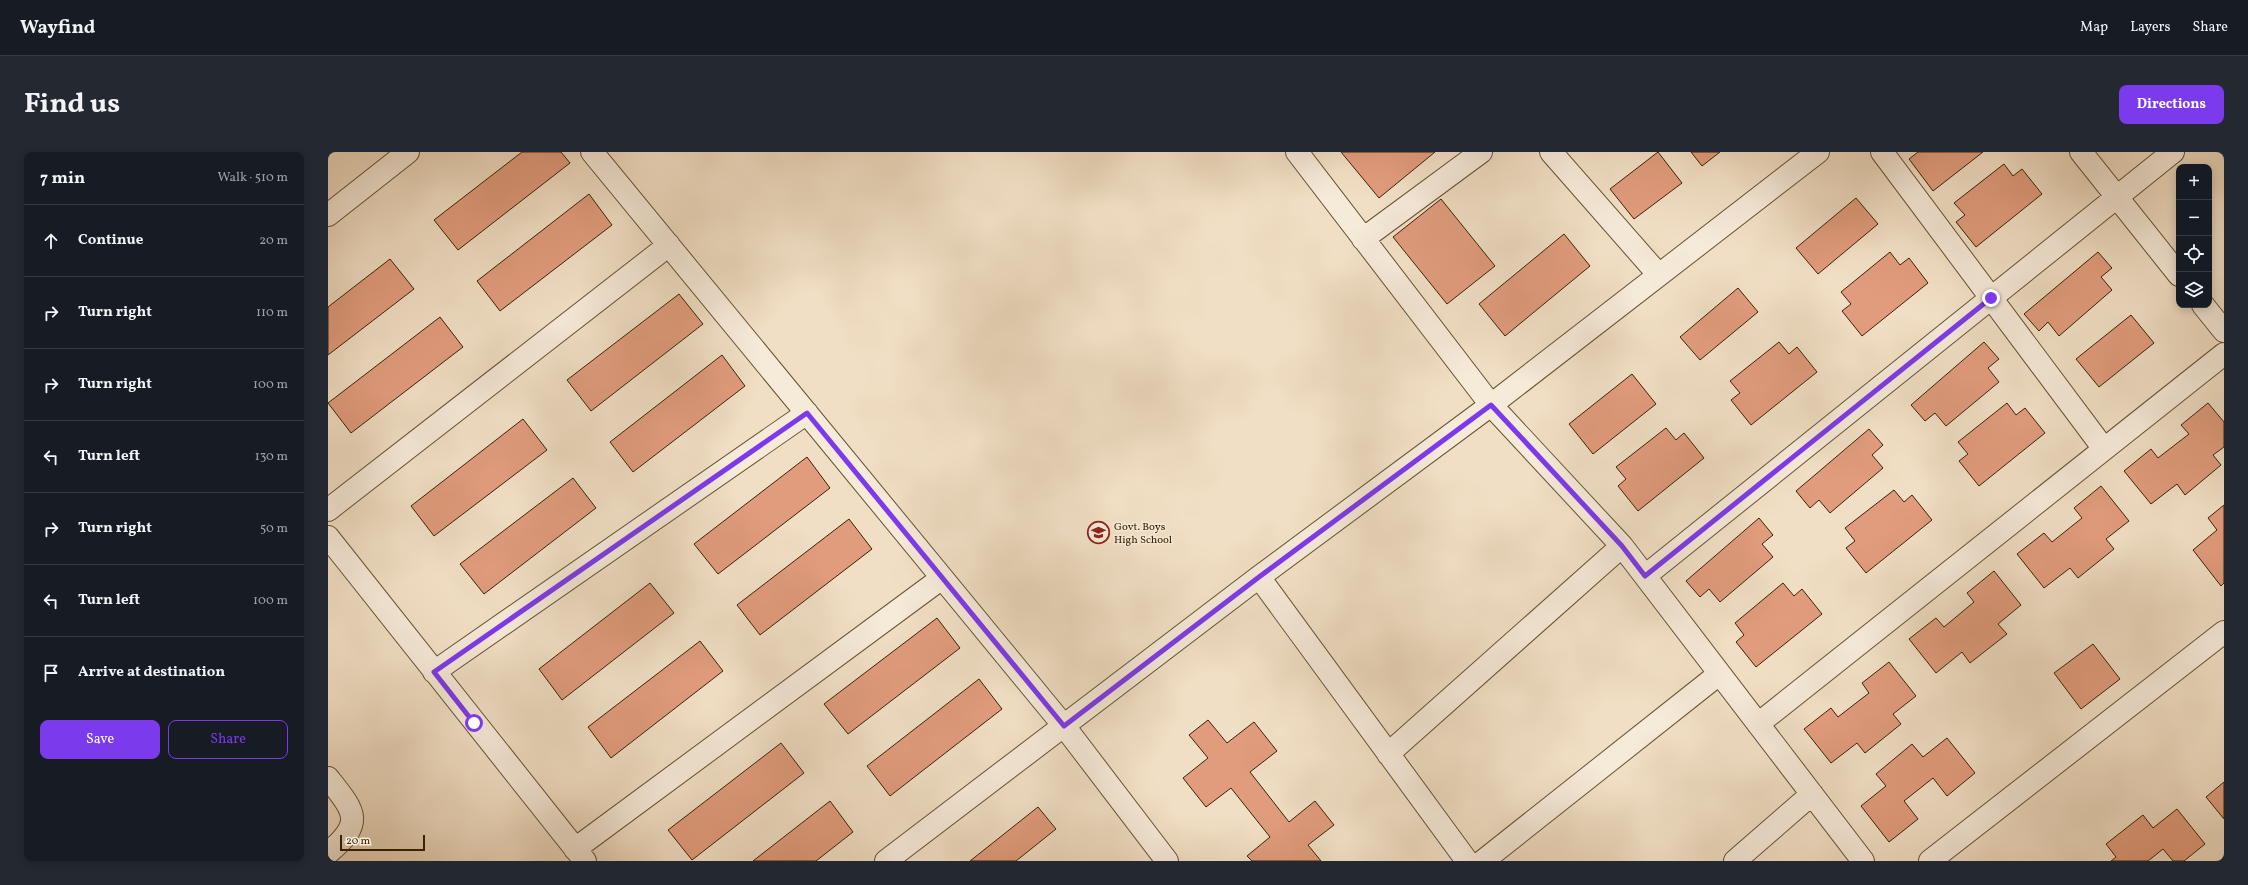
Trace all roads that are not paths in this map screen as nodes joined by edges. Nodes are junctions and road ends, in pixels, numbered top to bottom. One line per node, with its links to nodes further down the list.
1 (408, 152): 11 (street)
2 (592, 152): 13 (street)
3 (1297, 152): 12 (street)
4 (1481, 152): 12 (street)
5 (1551, 152): 15 (street)
6 (1818, 152): 15 (street)
7 (1882, 152): 16 (street)
8 (2081, 152): 10 (street)
9 (2173, 152): 10 (street)
10 (2117, 197): 14 (street); 16 (street)
11 (328, 215)
12 (1363, 239): 20 (street)
13 (669, 245): 21 (street); 23 (street)
14 (2177, 272)
15 (1658, 274): 20 (street)
16 (1991, 298): 22 (street); 26 (street)
17 (2205, 308): 18 (street)
18 (2224, 331)
19 (2224, 354): 22 (street)
20 (1491, 405): 25 (street); 27 (street)
21 (807, 413): 28 (street); 30 (street)
22 (2104, 449): 32 (street)
23 (328, 510)
24 (328, 537): 30 (street)
25 (1622, 546): 26 (street); 34 (street)
26 (1645, 576): 31 (street)
27 (1259, 577): 33 (street); 34 (street)
28 (942, 578): 33 (street); 38 (street)
29 (2224, 632): 45 (street)
30 (434, 672): 38 (street)
31 (1719, 674): 32 (street); 42 (street)
32 (1758, 724): 36 (street)
33 (1064, 726): 39 (street); 40 (street)
34 (1388, 754): 41 (street)
35 (328, 778): 37 (street)
36 (1812, 794): 43 (street); 44 (street)
37 (328, 853)
38 (580, 855)
39 (886, 861)
40 (1167, 861)
41 (1467, 861)
42 (1483, 861)
43 (1735, 861)
44 (1863, 861)
45 (1930, 861)

